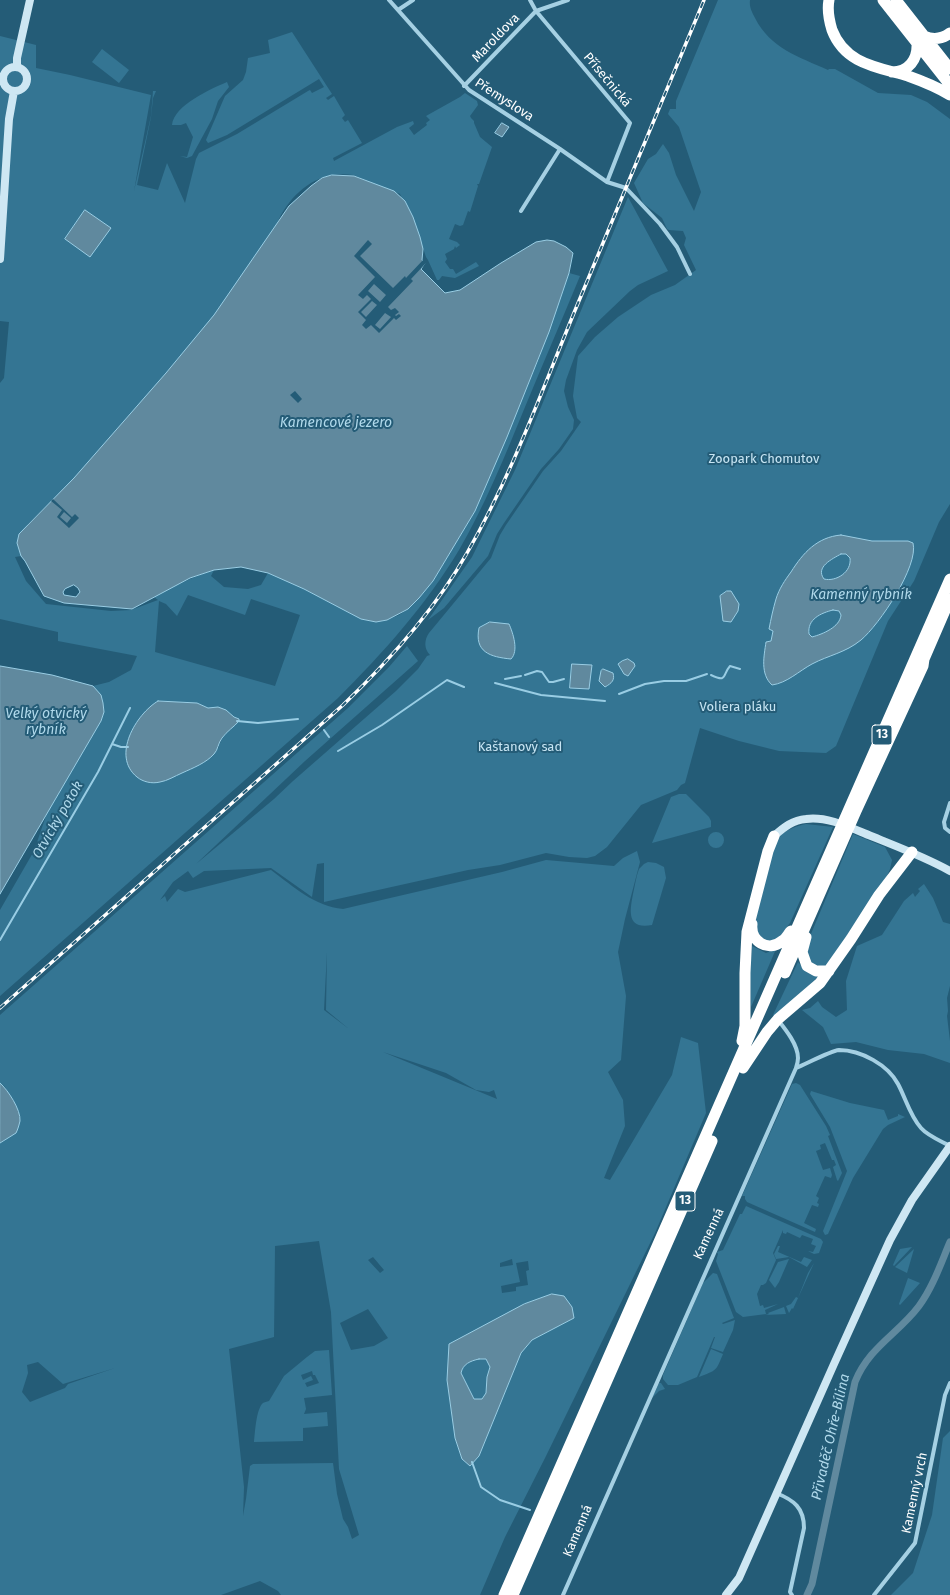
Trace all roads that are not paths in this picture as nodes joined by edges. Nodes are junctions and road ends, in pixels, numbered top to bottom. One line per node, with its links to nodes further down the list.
1 (30, 0): 13 (street)
2 (389, 0): 9 (street, Přemyslova)
3 (413, 0): 9 (street)
4 (530, 0): 10 (street, Přísečnická)
5 (568, 0): 10 (street, Maroldova)
6 (830, 0): 15 (highway)
7 (883, 0): 12 (highway)
8 (896, 0): 12 (highway)
9 (398, 10): 17 (street, Přemyslova)
10 (536, 11): 17 (street, Maroldova); 21 (street, Přísečnická)
11 (950, 33): 12 (highway)
12 (920, 40): 14 (highway); 15 (highway); 16 (highway)
13 (17, 67): 18 (street); 18 (street)
14 (950, 68)
15 (891, 72): 19 (highway)
16 (950, 85)
17 (464, 86): 20 (street, Přemyslova)
18 (14, 91): 23 (street)
19 (950, 95)
20 (560, 149): 21 (street, Přemyslova); 22 (street)
21 (607, 182): 24 (street, Přemyslova)
22 (521, 210)
23 (0, 260)
24 (690, 274)
25 (950, 579): 28 (highway, 13)
26 (950, 599): 28 (highway, 13)
27 (950, 803): 29 (street)
28 (852, 810): 31 (highway, 13)
29 (950, 832)
30 (774, 836): 32 (street); 35 (highway)
31 (837, 845): 34 (highway, 13); 36 (highway, 13)
32 (912, 852): 33 (street); 37 (highway)
33 (950, 871)
34 (813, 908): 37 (highway); 39 (highway, 13)
35 (752, 914): 36 (highway); 39 (highway)
36 (800, 919): 39 (highway, 13)
37 (829, 971): 38 (highway)
38 (778, 1019): 39 (highway); 40 (street)
39 (740, 1067): 44 (highway, 13); 45 (highway, 13)
40 (796, 1068): 41 (street); 48 (street, Kamenná)
41 (950, 1146): 43 (street)
42 (950, 1383): 51 (street, Kamenný vrch)
43 (776, 1493): 49 (street); 50 (street)
44 (531, 1557): 46 (highway, 13); 47 (highway)
45 (504, 1595)
46 (513, 1595)
47 (522, 1595)
48 (563, 1595)
49 (726, 1595)
50 (792, 1595)
51 (874, 1595)

